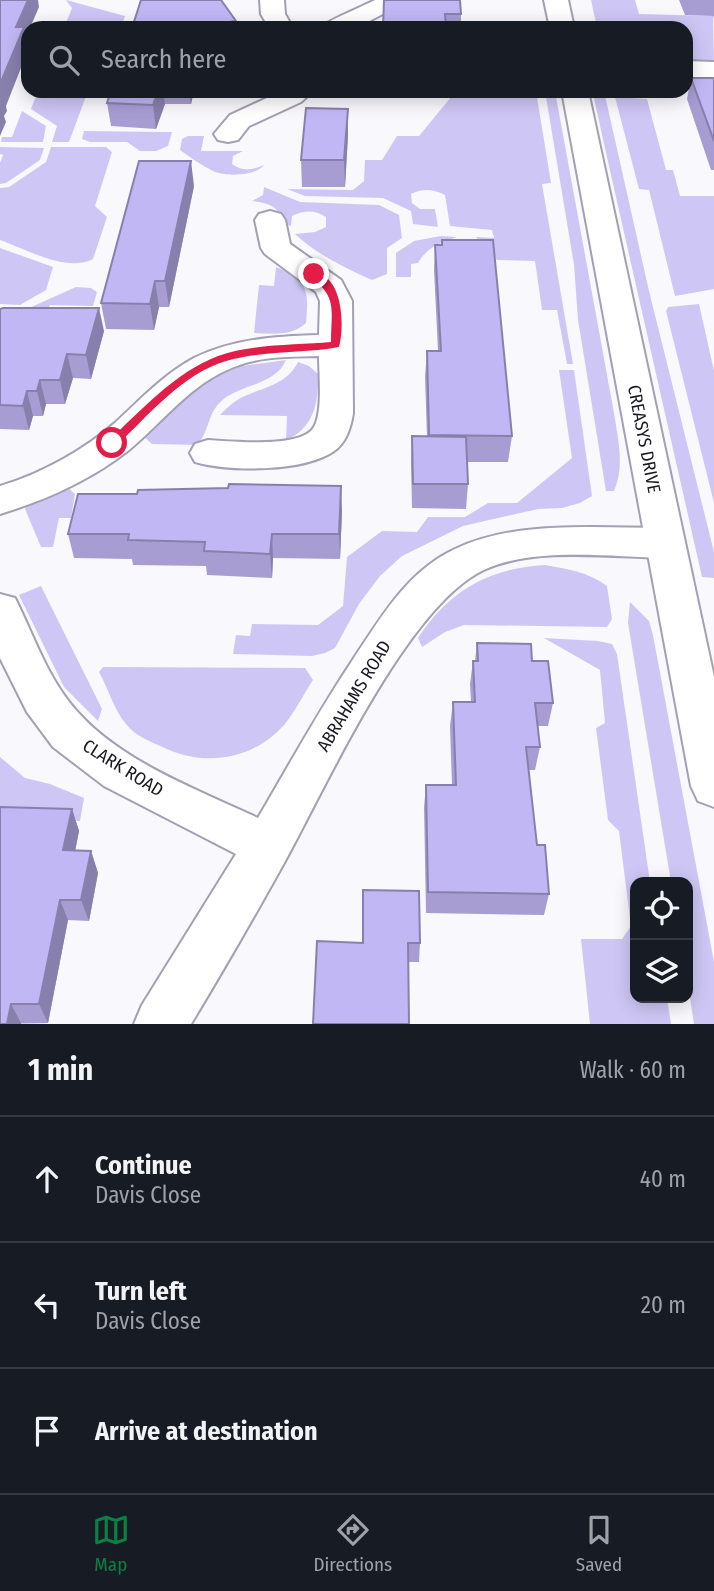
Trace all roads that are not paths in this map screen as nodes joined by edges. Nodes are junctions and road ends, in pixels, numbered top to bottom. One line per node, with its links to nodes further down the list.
1 (272, 0): 4 (street)
2 (392, 0): 5 (street)
3 (556, 0): 6 (street)
4 (277, 21)
5 (354, 21)
6 (560, 21)
7 (693, 69): 8 (street)
8 (714, 70)
9 (288, 98): 11 (street)
10 (576, 98): 16 (street, CREASYS DRIVE)
11 (228, 134)
12 (270, 219): 13 (street)
13 (335, 345): 14 (street); 15 (street)
14 (208, 453)
15 (0, 500)
16 (665, 543): 18 (street, CREASYS DRIVE); 19 (street, ABRAHAMS ROAD)
17 (0, 610): 19 (street, CLARK ROAD)
18 (714, 786)
19 (268, 846): 20 (street, ABRAHAMS ROAD)
20 (161, 1024)

